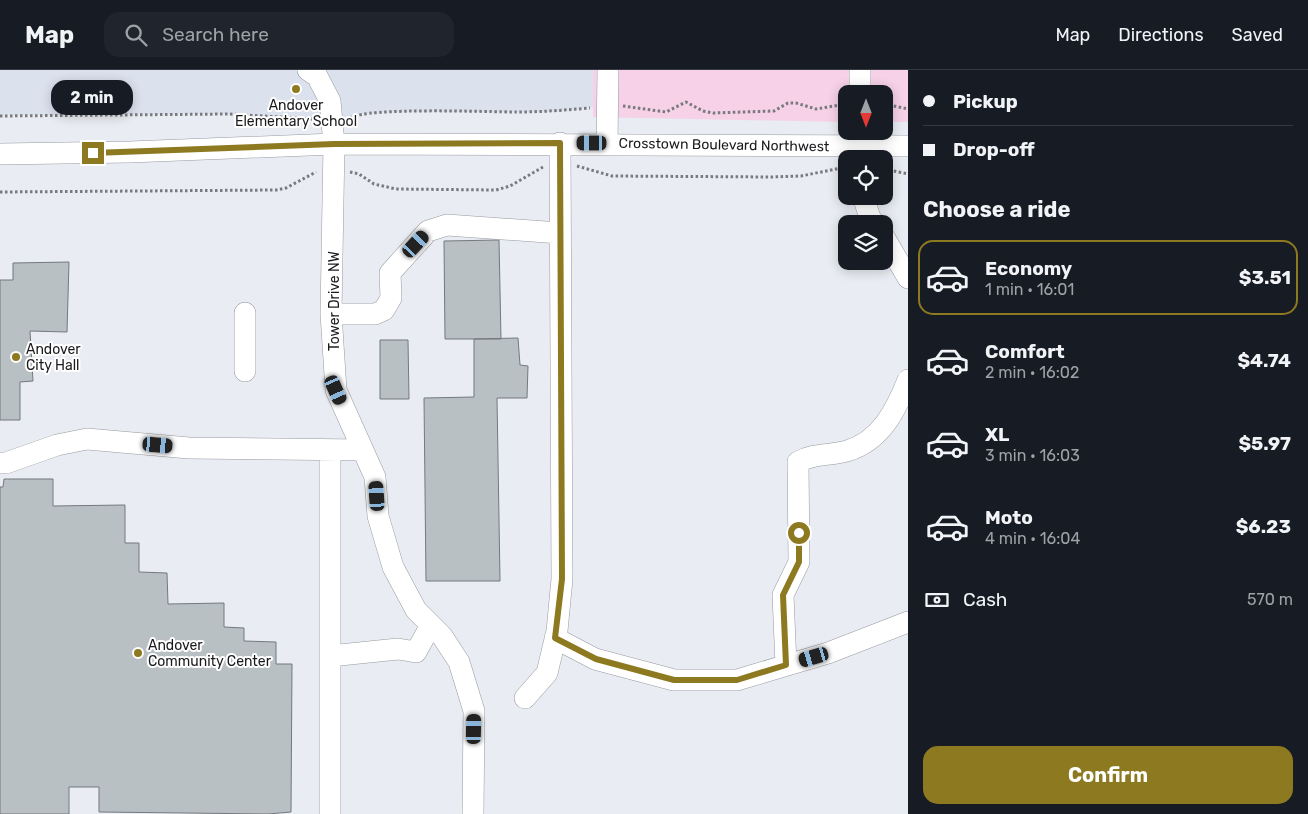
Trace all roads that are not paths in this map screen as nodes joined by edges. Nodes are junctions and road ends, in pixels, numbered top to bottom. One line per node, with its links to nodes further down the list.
1 (308, 70): 6 (street, Tower Drive NW)
2 (608, 70): 7 (street)
3 (860, 70): 4 (street)
4 (860, 85)
5 (560, 143): 6 (street, Crosstown Boulevard Northwest); 7 (street, Crosstown Boulevard Northwest); 11 (street)
6 (334, 144): 10 (street, Crosstown Boulevard Northwest); 15 (street, Tower Drive NW)
7 (607, 144): 8 (street, Crosstown Boulevard Northwest)
8 (862, 145): 9 (street, Crosstown Boulevard Northwest)
9 (908, 146)
10 (0, 154)
11 (560, 233): 15 (street); 23 (street)
12 (893, 252): 13 (street)
13 (908, 278)
14 (245, 313): 16 (street)
15 (331, 314): 19 (street, Tower Drive NW)
16 (245, 371)
17 (908, 380): 25 (street)
18 (330, 450): 19 (street); 20 (street); 24 (street)
19 (363, 450): 22 (street, Tower Drive NW)
20 (0, 463)
21 (908, 622): 25 (street)
22 (431, 625): 24 (street); 28 (street, Tower Drive NW)
23 (555, 638): 25 (street); 26 (street)
24 (330, 656): 27 (street)
25 (786, 665)
26 (525, 698)
27 (330, 814)
28 (473, 814)

